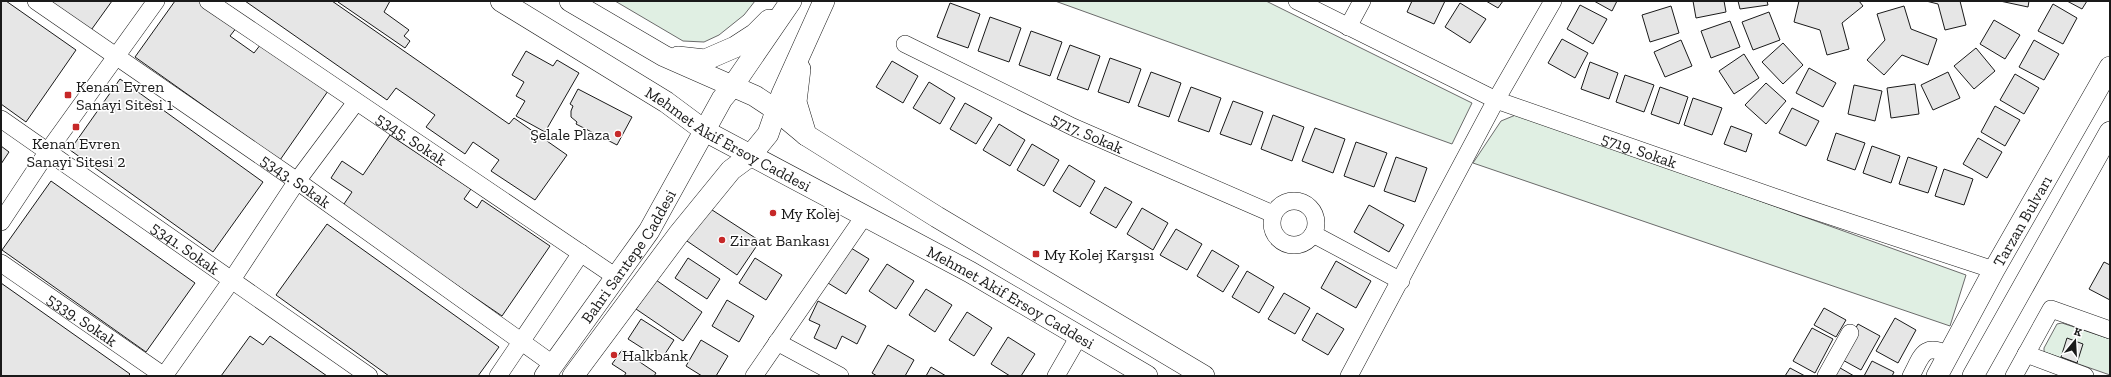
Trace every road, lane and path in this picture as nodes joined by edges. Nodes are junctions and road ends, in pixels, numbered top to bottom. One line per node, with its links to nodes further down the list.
1 (36, 1): 15 (street, 5343. Sokak)
2 (156, 1): 15 (street)
3 (208, 1): 20 (street, 5345. Sokak)
4 (501, 1): 23 (main road, Mehmet Akif Ersoy Caddesi)
5 (570, 1): 16 (main road, Mehmet Akif Ersoy Caddesi)
6 (788, 1): 16 (main road)
7 (791, 1): 18 (main road, Bahri Sarıtepe Caddesi)
8 (824, 1): 13 (main road)
9 (1297, 1): 12 (street, 5719. Sokak)
10 (1362, 1): 12 (street)
11 (1553, 1): 19 (street)
12 (1348, 27): 19 (street, 5719. Sokak)
13 (807, 40): 21 (main road, Bahri Sarıtepe Caddesi); 25 (main road)
14 (905, 44): 29 (street, 5717. Sokak)
15 (115, 56): 26 (street); 28 (street, 5343. Sokak)
16 (664, 56): 18 (main road, Mehmet Akif Ersoy Caddesi)
17 (2110, 67): 35 (main road, Tarzan Bulvarı)
18 (732, 87): 21 (main road, Mehmet Akif Ersoy Caddesi); 23 (main road, Bahri Sarıtepe Caddesi)
19 (1496, 100): 35 (street, 5719. Sokak); 38 (street)
20 (356, 102): 28 (street); 33 (street, 5345. Sokak)
21 (776, 110): 25 (main road, Mehmet Akif Ersoy Caddesi); 27 (main road, Bahri Sarıtepe Caddesi)
22 (1, 119): 26 (street, 5341. Sokak)
23 (705, 132): 27 (main road, Mehmet Akif Ersoy Caddesi); 36 (main road, Bahri Sarıtepe Caddesi)
24 (2110, 132): 60 (main road, Tarzan Bulvarı)
25 (806, 135): 55 (main road, Mehmet Akif Ersoy Caddesi)
26 (48, 152): 31 (street); 37 (street, 5341. Sokak)
27 (750, 156): 30 (main road, Mehmet Akif Ersoy Caddesi); 50 (main road, Bahri Sarıtepe Caddesi)
28 (297, 182): 37 (street); 42 (street, 5343. Sokak)
29 (1273, 214): 32 (street); 32 (street)
30 (865, 215): 41 (main road, Mehmet Akif Ersoy Caddesi); 43 (street)
31 (1, 222)
32 (1313, 234): 38 (street)
33 (581, 253): 36 (street, 5345. Sokak); 42 (street)
34 (1, 263): 47 (street, 5339. Sokak)
35 (1994, 270): 45 (main road, Tarzan Bulvarı)
36 (616, 277): 46 (main road, Bahri Sarıtepe Caddesi)
37 (231, 281): 47 (street); 48 (street, 5341. Sokak)
38 (1401, 281): 56 (street)
39 (2110, 330): 44 (street)
40 (1850, 333): 57 (street)
41 (1079, 336): 53 (street); 54 (main road, Mehmet Akif Ersoy Caddesi)
42 (522, 342): 46 (street, 5343. Sokak); 49 (street)
43 (777, 342): 51 (street); 52 (street)
44 (2026, 354): 61 (street); 62 (street)
45 (1949, 355): 58 (street); 59 (main road, Tarzan Bulvarı)
46 (550, 370)
47 (164, 376)
48 (369, 376)
49 (498, 376)
50 (573, 376)
51 (754, 376)
52 (840, 376)
53 (1056, 376)
54 (1147, 376)
55 (1204, 376)
56 (1349, 376)
57 (1826, 376)
58 (1911, 376)
59 (1937, 376)
60 (1973, 376)
61 (2014, 376)
62 (2084, 376)

